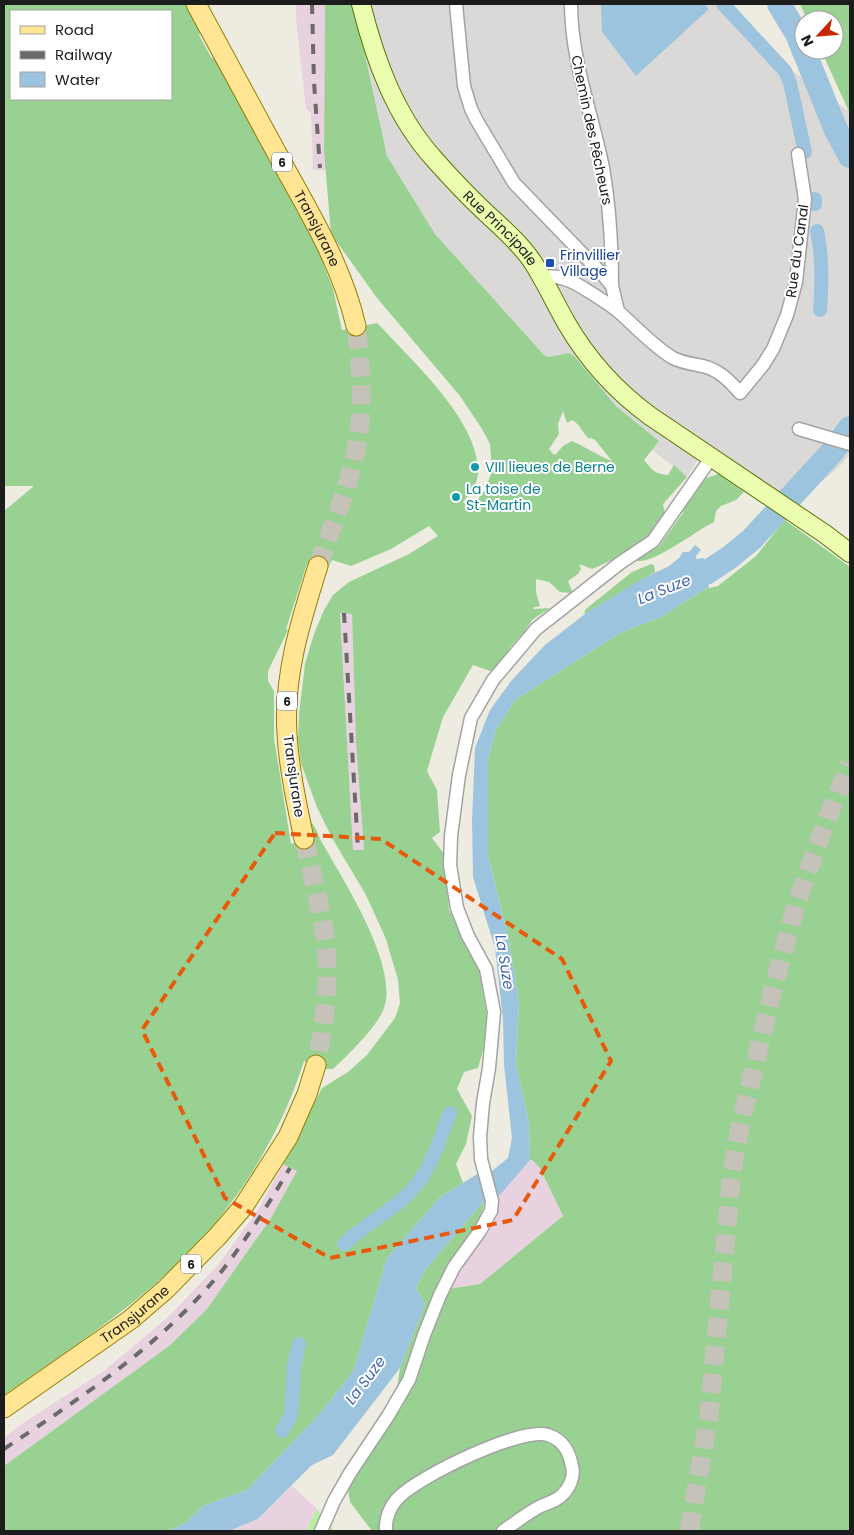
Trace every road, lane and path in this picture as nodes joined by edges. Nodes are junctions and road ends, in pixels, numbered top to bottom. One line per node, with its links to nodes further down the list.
1 (196, 4): 9 (main road, Transjurane / 6)
2 (361, 4): 6 (main road, Rue Principale)
3 (456, 4): 7 (street)
4 (571, 4): 7 (street, Chemin des Pêcheurs)
5 (798, 154): 8 (street, Rue du Canal)
6 (542, 277): 8 (street); 12 (main road, Rue Principale)
7 (612, 286): 8 (street)
8 (618, 311)
9 (356, 326)
10 (799, 429): 11 (street)
11 (850, 444)
12 (717, 462): 13 (main road, Rue Principale); 18 (street)
13 (850, 553)
14 (318, 566): 15 (main road, Transjurane / 6)
15 (304, 839)
16 (316, 1065): 17 (main road, Transjurane / 6)
17 (4, 1408)
18 (321, 1531)
19 (386, 1531): 20 (street)
20 (502, 1531)

